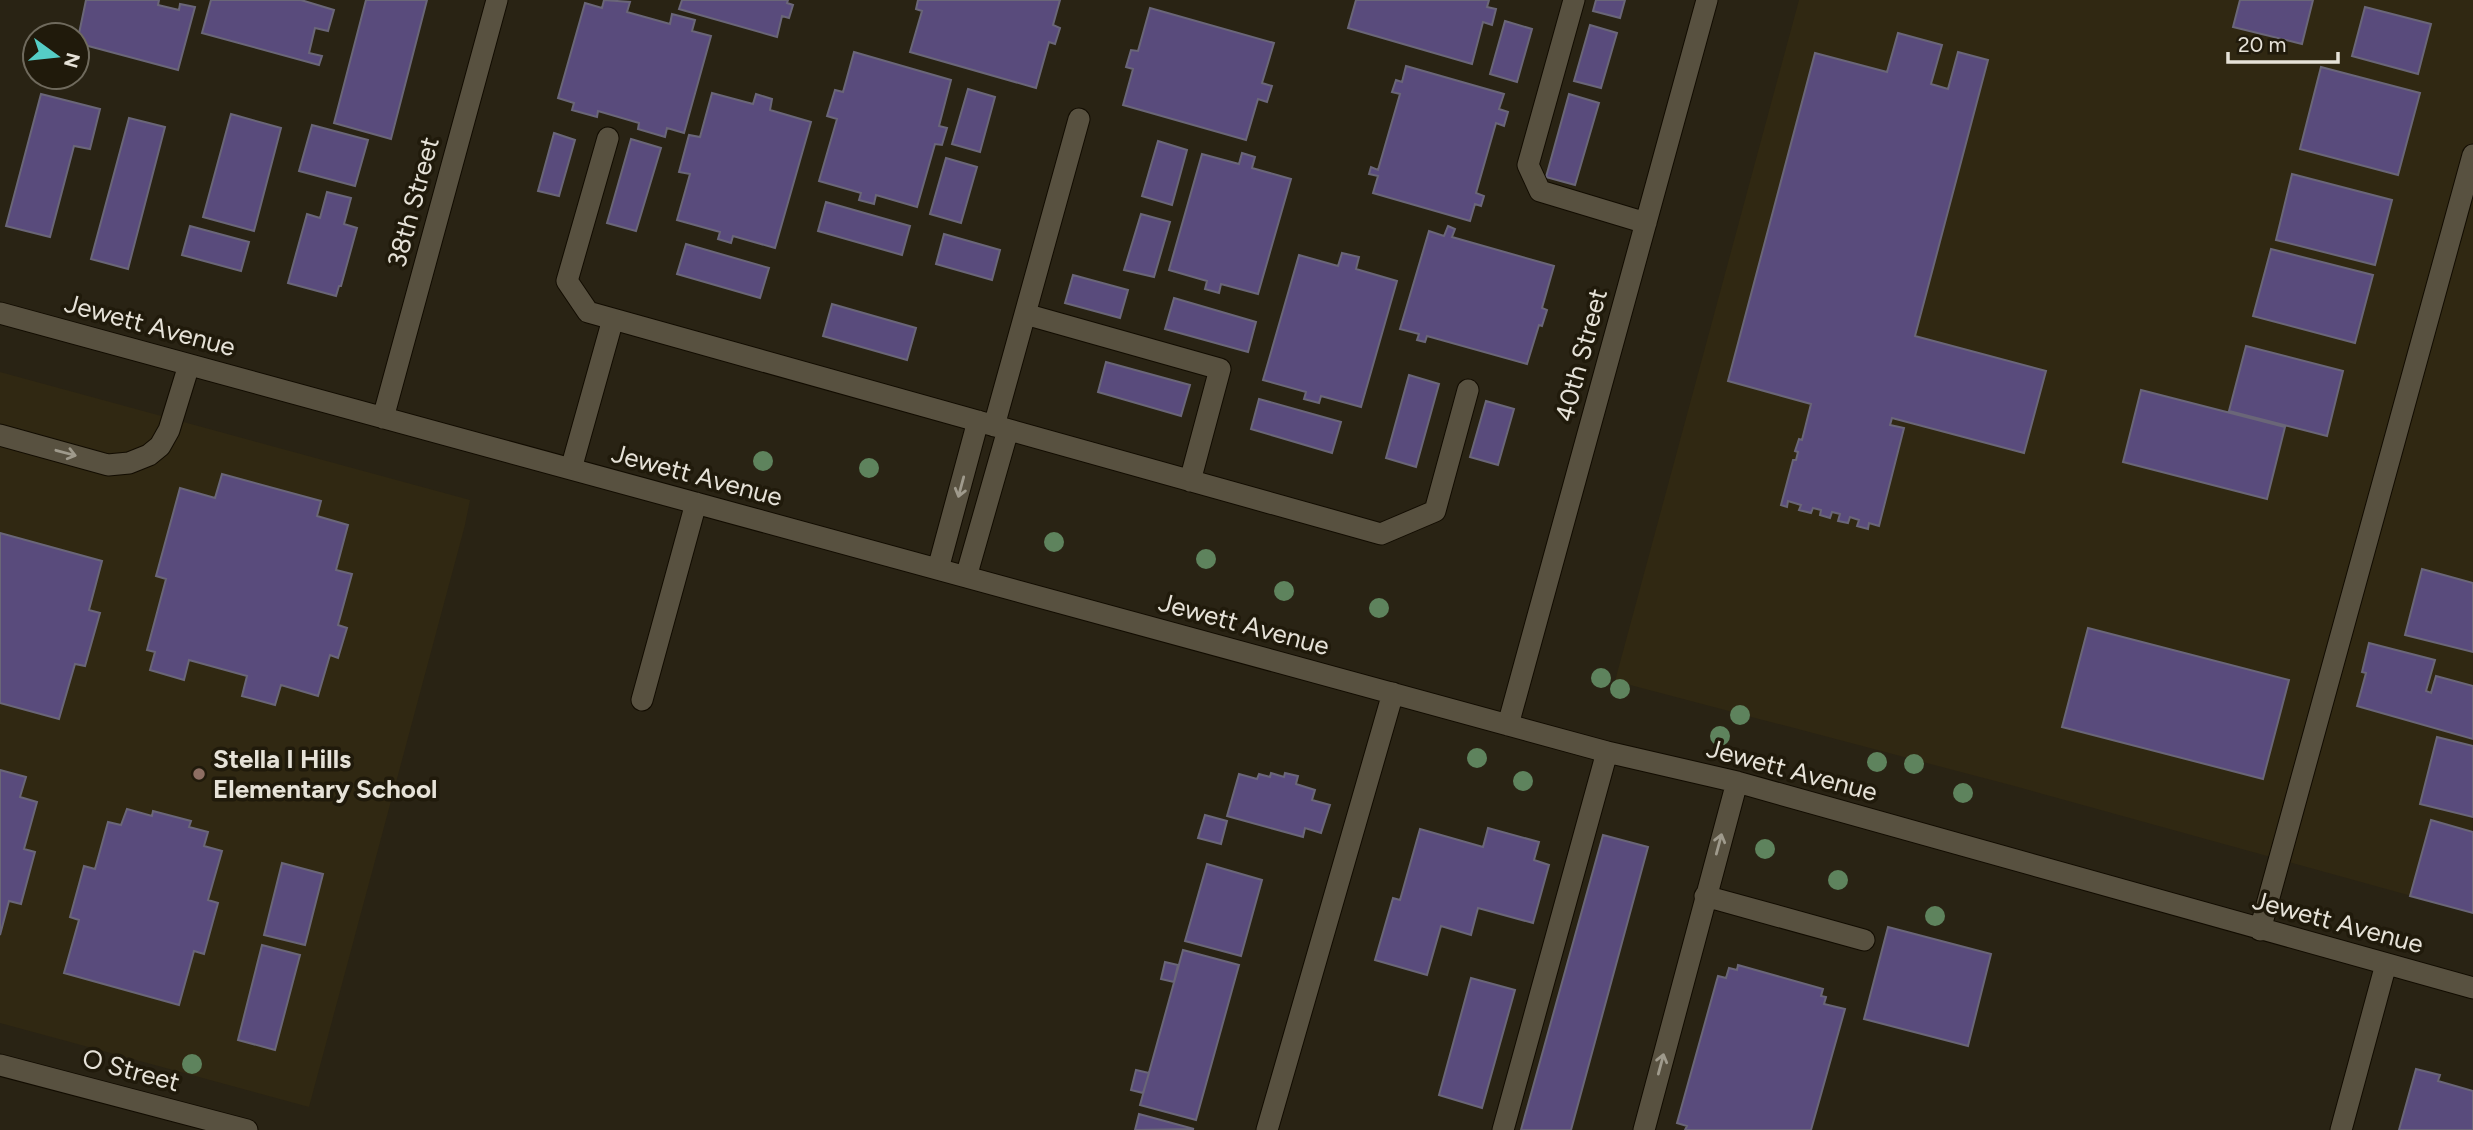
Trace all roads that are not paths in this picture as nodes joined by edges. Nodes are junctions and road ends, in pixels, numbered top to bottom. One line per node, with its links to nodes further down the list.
1 (497, 0): 13 (street, 38th Street)
2 (1574, 0): 7 (street)
3 (1707, 0): 7 (street, 40th Street)
4 (1079, 118): 9 (street)
5 (608, 138): 10 (street)
6 (2473, 155): 27 (street)
7 (1646, 223): 23 (street, 40th Street)
8 (0, 313): 11 (street, Jewett Avenue)
9 (1025, 314): 14 (street); 17 (street)
10 (613, 319): 14 (street); 16 (street)
11 (189, 365): 13 (street, Jewett Avenue); 15 (street, one-way to 11)
12 (1468, 390): 17 (street)
13 (383, 418): 16 (street, Jewett Avenue)
14 (994, 426): 17 (street); 19 (street, one-way to 19); 20 (street)
15 (0, 435)
16 (570, 469): 18 (street, Jewett Avenue)
17 (1190, 481)
18 (696, 503): 19 (street, Jewett Avenue); 22 (street)
19 (938, 569): 20 (street, Jewett Avenue)
20 (966, 577): 21 (street, Jewett Avenue)
21 (1393, 693): 23 (street, Jewett Avenue); 33 (street)
22 (642, 700)
23 (1508, 725): 24 (street, Jewett Avenue)
24 (1607, 752): 25 (street, Jewett Avenue); 34 (street)
25 (1737, 782): 26 (street, one-way to 25); 27 (street, Jewett Avenue)
26 (1705, 897): 28 (street); 35 (street, one-way to 26)
27 (2260, 930): 29 (street, Jewett Avenue)
28 (1864, 940)
29 (2386, 964): 30 (street, Jewett Avenue); 36 (street)
30 (2473, 988)
31 (0, 1065): 32 (street, O Street)
32 (247, 1130)
33 (1267, 1130)
34 (1503, 1130)
35 (1644, 1130)
36 (2341, 1130)

